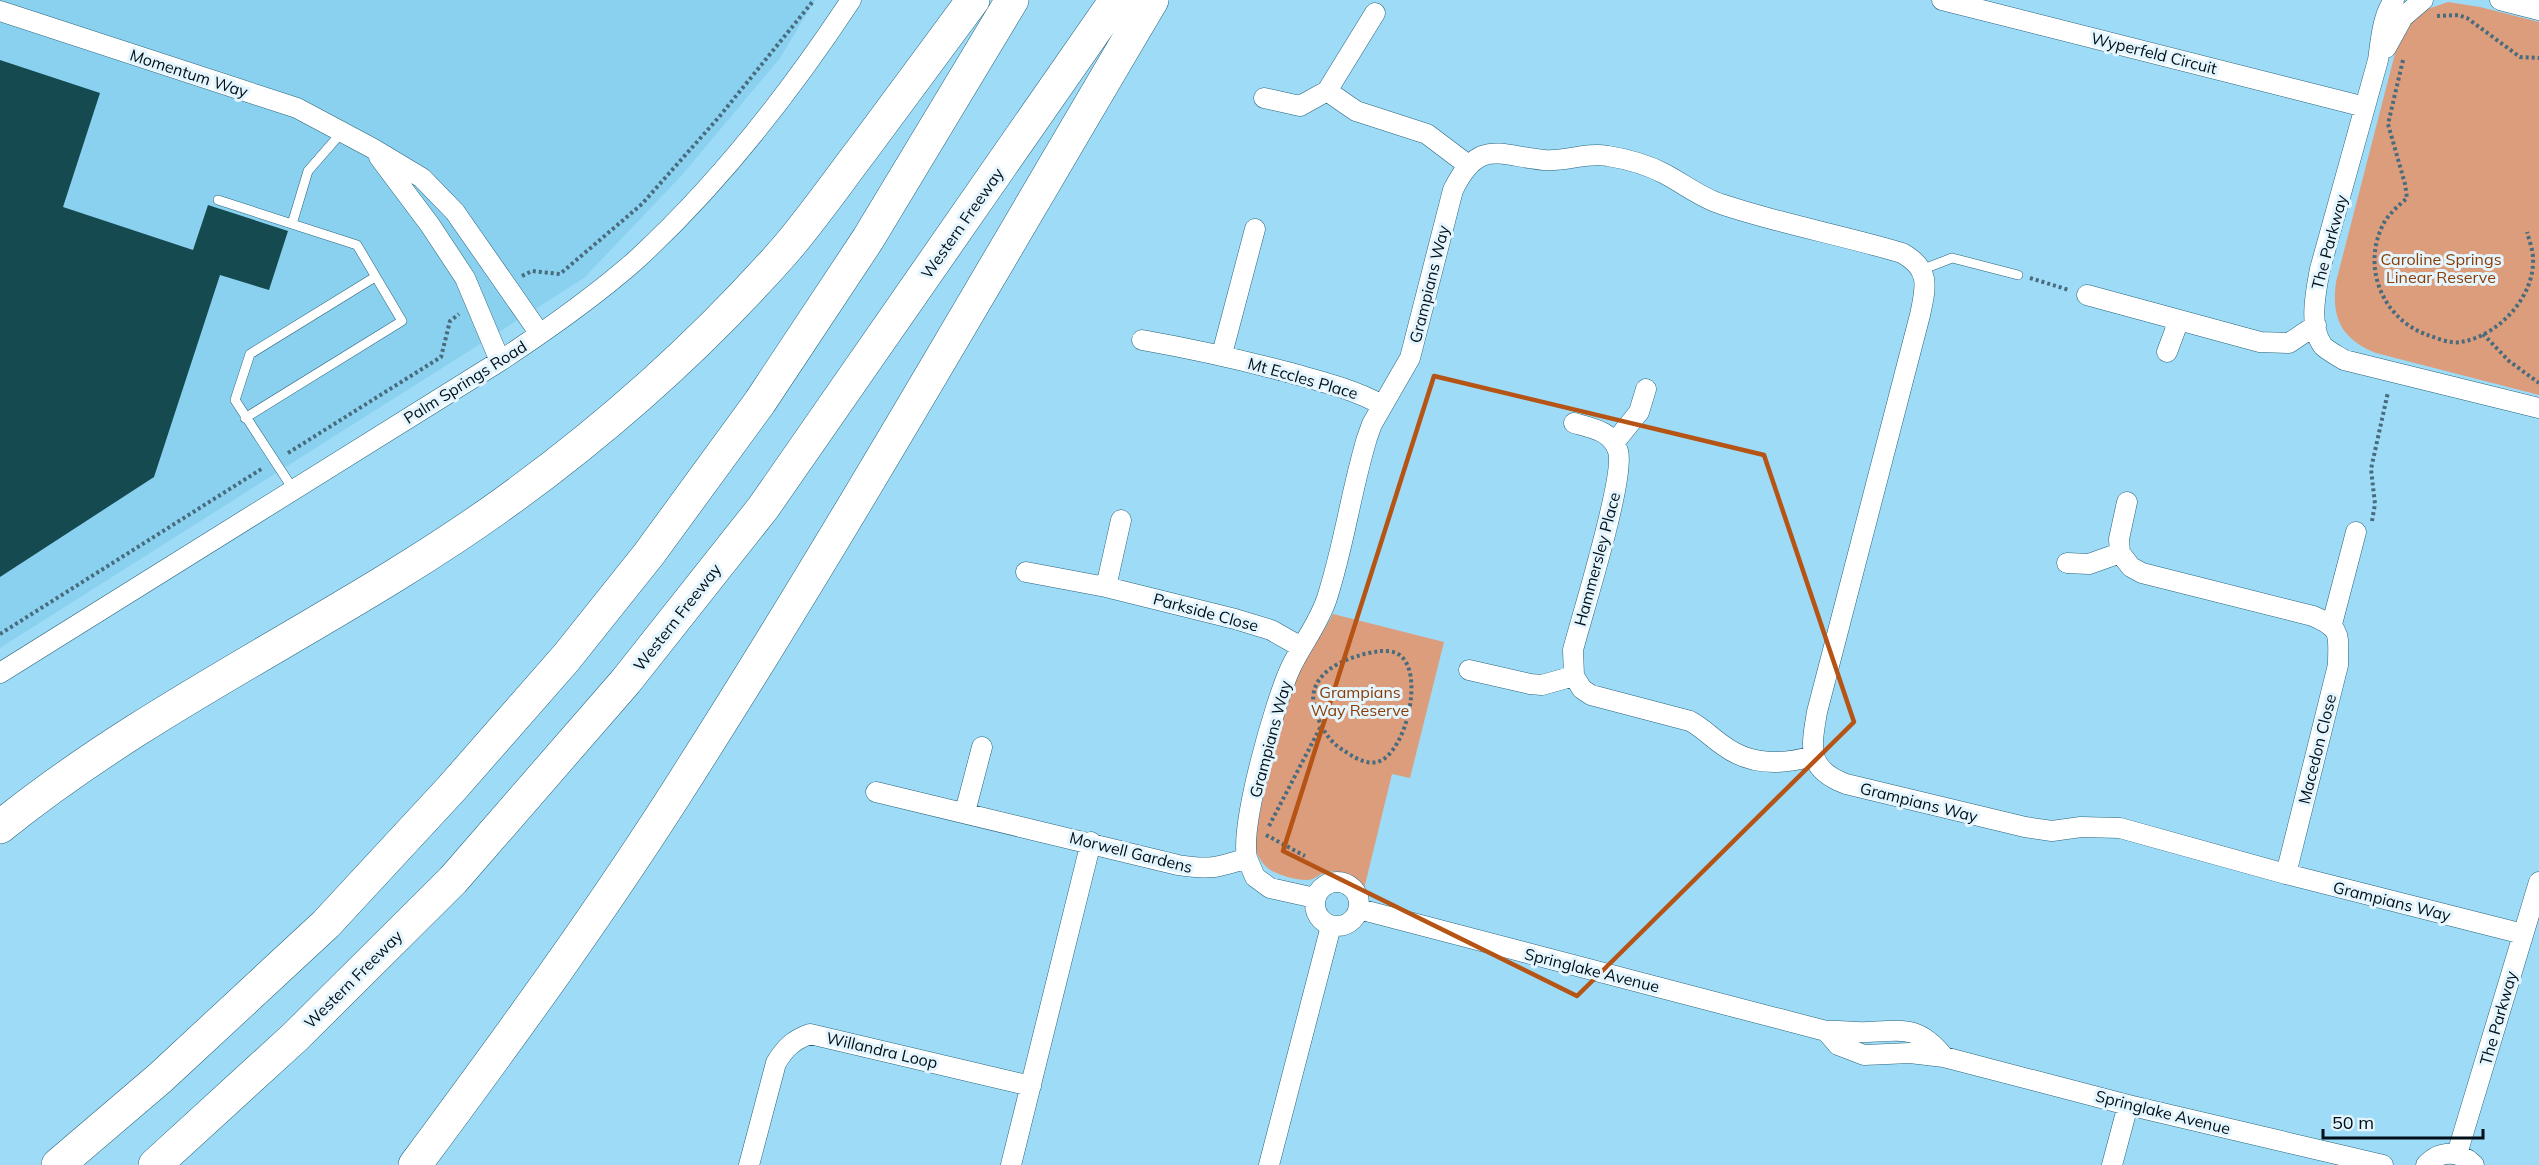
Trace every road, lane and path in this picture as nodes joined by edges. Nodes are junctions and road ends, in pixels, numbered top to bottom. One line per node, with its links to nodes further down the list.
1 (814, 0): 31 (path)
2 (850, 0): 36 (street, Palm Springs Road)
3 (973, 0): 70 (highway)
4 (1012, 0): 83 (highway)
5 (1116, 0): 84 (highway, Western Freeway)
6 (1152, 0): 85 (highway)
7 (1942, 0): 20 (street, Wyperfeld Circuit)
8 (2394, 0): 17 (street, The Parkway)
9 (2423, 0): 17 (street, The Parkway)
10 (2500, 0): 11 (street)
11 (2539, 10)
12 (0, 11): 21 (street, Momentum Way)
13 (1375, 14): 18 (street)
14 (2436, 16): 16 (path)
15 (2406, 51): 37 (path)
16 (2539, 58)
17 (2378, 60): 20 (street, The Parkway)
18 (1327, 92): 19 (street); 23 (street)
19 (1264, 98)
20 (2365, 107): 35 (street, The Parkway)
21 (342, 132): 22 (street, Momentum Way); 25 (lane)
22 (372, 148): 31 (street, Momentum Way); 33 (street, Momentum Way)
23 (1468, 165): 28 (street); 45 (street, Grampians Way)
24 (218, 200): 25 (lane)
25 (292, 224): 30 (lane)
26 (1255, 229): 40 (street)
27 (2527, 232): 37 (path)
28 (1922, 270): 29 (lane); 67 (street)
29 (2018, 275): 32 (path)
30 (375, 277): 47 (lane); 47 (lane)
31 (505, 283): 36 (street, Momentum Way)
32 (2087, 295): 34 (street)
33 (475, 302): 41 (street, Momentum Way); 50 (path)
34 (2179, 320): 35 (street); 39 (street)
35 (2316, 325): 46 (street, The Parkway)
36 (540, 334): 41 (street, Palm Springs Road)
37 (2483, 334): 42 (path)
38 (1143, 340): 40 (street, Mt Eccles Place)
39 (2167, 352)
40 (1222, 354): 45 (street, Mt Eccles Place)
41 (500, 361): 51 (street, Palm Springs Road)
42 (2539, 383)
43 (1646, 389): 49 (street)
44 (2388, 392): 54 (path)
45 (1382, 405): 61 (street, Grampians Way)
46 (2539, 408)
47 (245, 418): 50 (lane)
48 (1574, 423): 49 (street)
49 (1614, 443): 64 (street, Hammersley Place)
50 (274, 462): 51 (lane); 60 (path)
51 (293, 489): 63 (street, Palm Springs Road)
52 (2127, 502): 55 (street)
53 (1121, 520): 58 (street)
54 (2363, 530): 59 (street, Macedon Close)
55 (2120, 553): 56 (street); 59 (street)
56 (2067, 563)
57 (1026, 572): 58 (street, Parkside Close)
58 (1106, 587): 61 (street, Parkside Close)
59 (2332, 624): 74 (street, Macedon Close)
60 (0, 634)
61 (1301, 647): 73 (street, Grampians Way)
62 (1469, 670): 64 (street)
63 (0, 673)
64 (1574, 676): 67 (street)
65 (1321, 725): 65 (path); 72 (path)
66 (982, 747): 69 (street)
67 (1813, 756): 74 (street, Grampians Way)
68 (876, 792): 69 (street, Morwell Gardens)
69 (965, 812): 71 (street, Morwell Gardens)
70 (0, 827)
71 (1092, 842): 73 (street, Morwell Gardens); 80 (street)
72 (1305, 856)
73 (1247, 858): 76 (street)
74 (2286, 874): 79 (street, Grampians Way)
75 (2539, 882): 79 (street, The Parkway)
76 (1315, 898): 77 (street); 78 (street)
77 (1359, 909): 78 (street); 81 (street, Springlake Avenue)
78 (1331, 926): 88 (street)
79 (2523, 933): 82 (street, The Parkway)
80 (1031, 1086): 86 (street, Willandra Loop); 87 (street)
81 (2128, 1105): 89 (street); 90 (street, Springlake Avenue)
82 (2466, 1160): 91 (street)
83 (58, 1165)
84 (155, 1165)
85 (415, 1165)
86 (749, 1165)
87 (1011, 1165)
88 (1269, 1165)
89 (2112, 1165)
90 (2383, 1165)
91 (2426, 1165)

